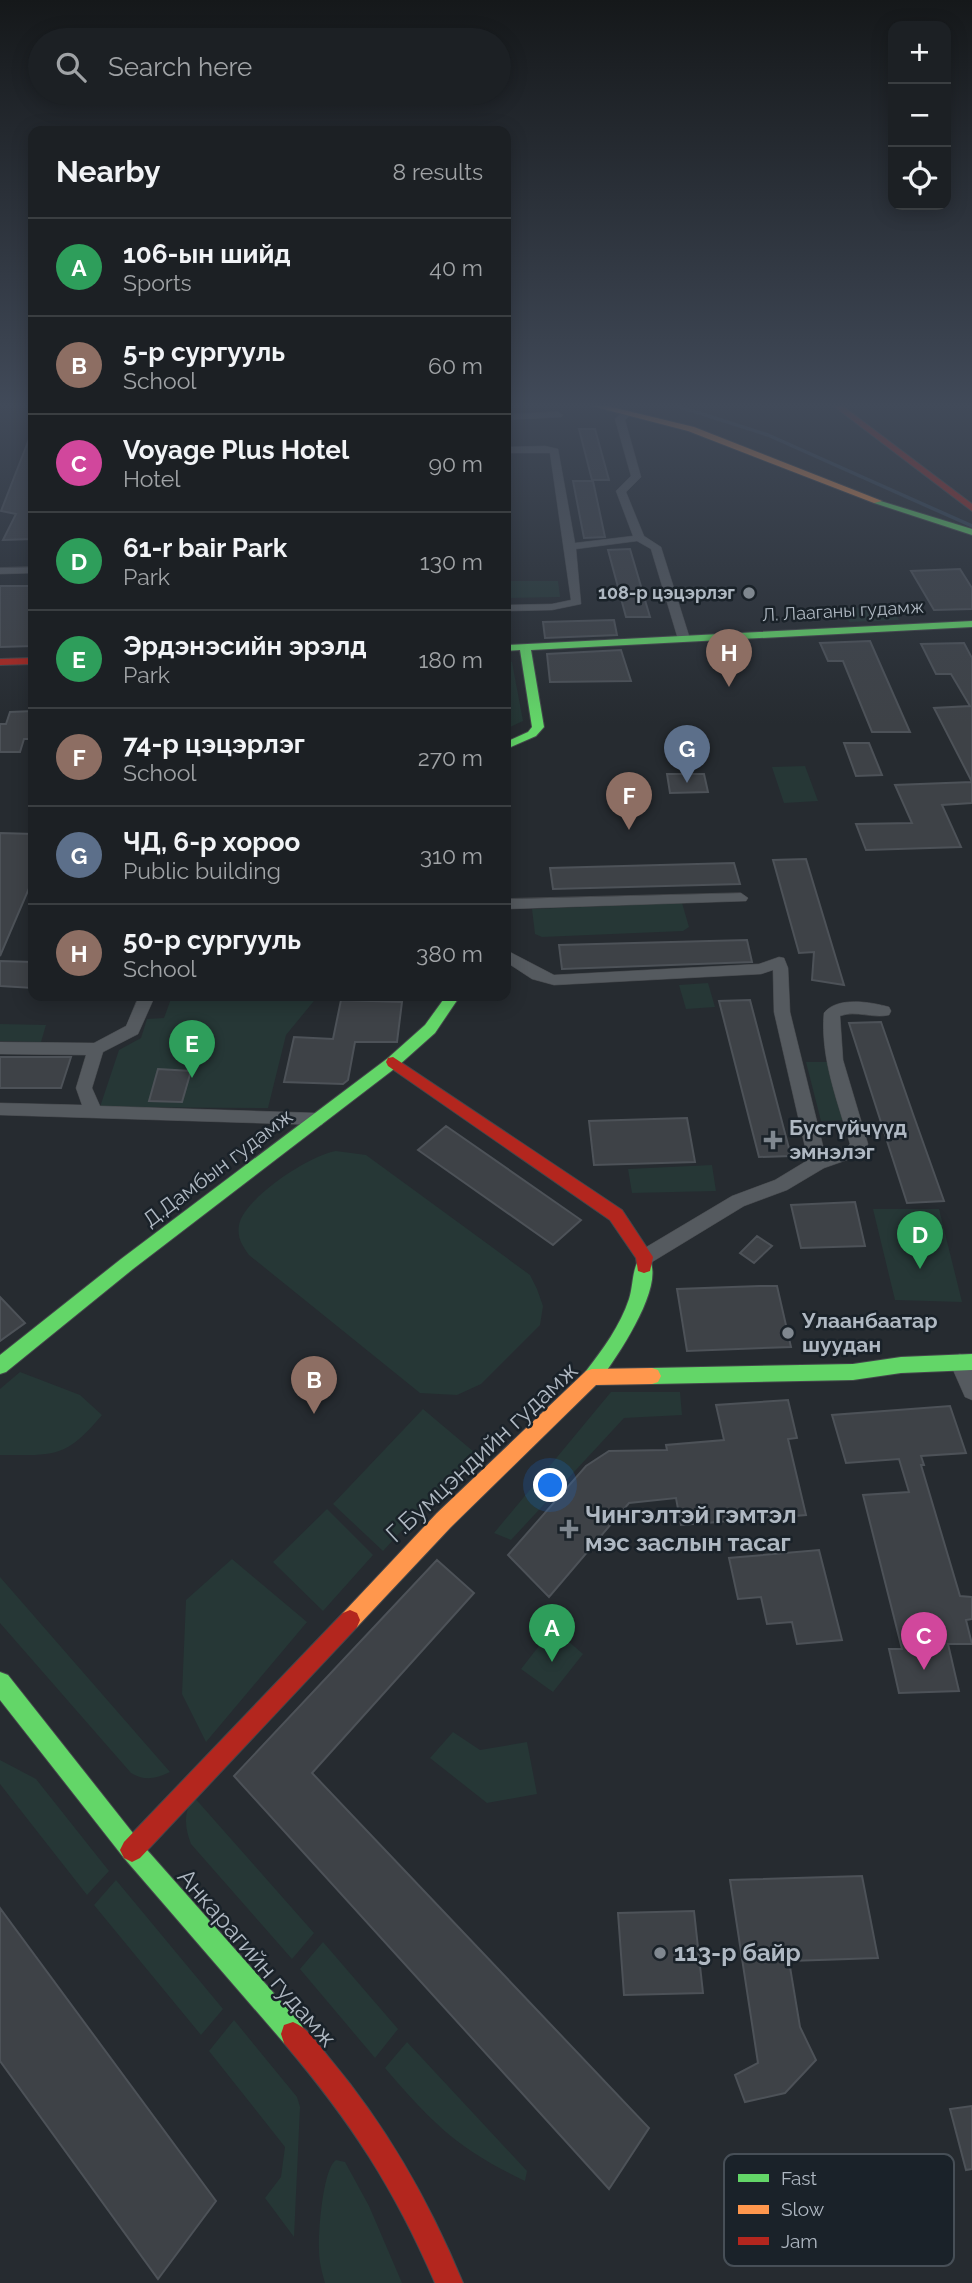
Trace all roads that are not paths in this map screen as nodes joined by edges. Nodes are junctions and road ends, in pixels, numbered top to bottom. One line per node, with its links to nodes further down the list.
1 (563, 511): 10 (street)
2 (628, 511): 8 (street)
3 (896, 511): 9 (main road)
4 (904, 511): 6 (main road)
5 (962, 511): 6 (main road)
6 (931, 520): 7 (main road)
7 (972, 532)
8 (639, 538): 10 (street); 15 (street)
9 (972, 546)
10 (570, 547): 13 (street)
11 (28, 570): 12 (street)
12 (0, 571)
13 (511, 608)
14 (972, 624): 15 (main road, Л. Лааганы гудамж)
15 (684, 639): 16 (main road, Л. Лааганы гудамж)
16 (526, 647): 17 (main road, Л. Лааганы гудамж); 20 (main road)
17 (511, 648)
18 (28, 661): 19 (main road)
19 (0, 662)
20 (511, 744)
21 (741, 898): 22 (street)
22 (511, 904)
23 (511, 958): 33 (street)
24 (145, 1001): 28 (street)
25 (450, 1001): 29 (main road, Д.Дамбын гудамж)
26 (883, 1011): 33 (street)
27 (0, 1048): 28 (street)
28 (96, 1049): 31 (street)
29 (393, 1062): 32 (main road, Д.Дамбын гудамж); 34 (main road)
30 (0, 1109): 31 (street)
31 (94, 1113): 32 (street)
32 (316, 1120): 36 (main road, Д.Дамбын гудамж)
33 (818, 1163): 34 (street)
34 (645, 1257): 37 (main road)
35 (966, 1363): 37 (main road, Г.Бумцэндийн гудамж); 38 (street, Г.Бумцэндийн гудамж)
36 (0, 1366)
37 (592, 1377): 40 (main road, Г.Бумцэндийн гудамж)
38 (972, 1391)
39 (0, 1683): 40 (main road, Анкарагийн гудамж)
40 (132, 1850): 41 (main road, Анкарагийн гудамж)
41 (449, 2283)

